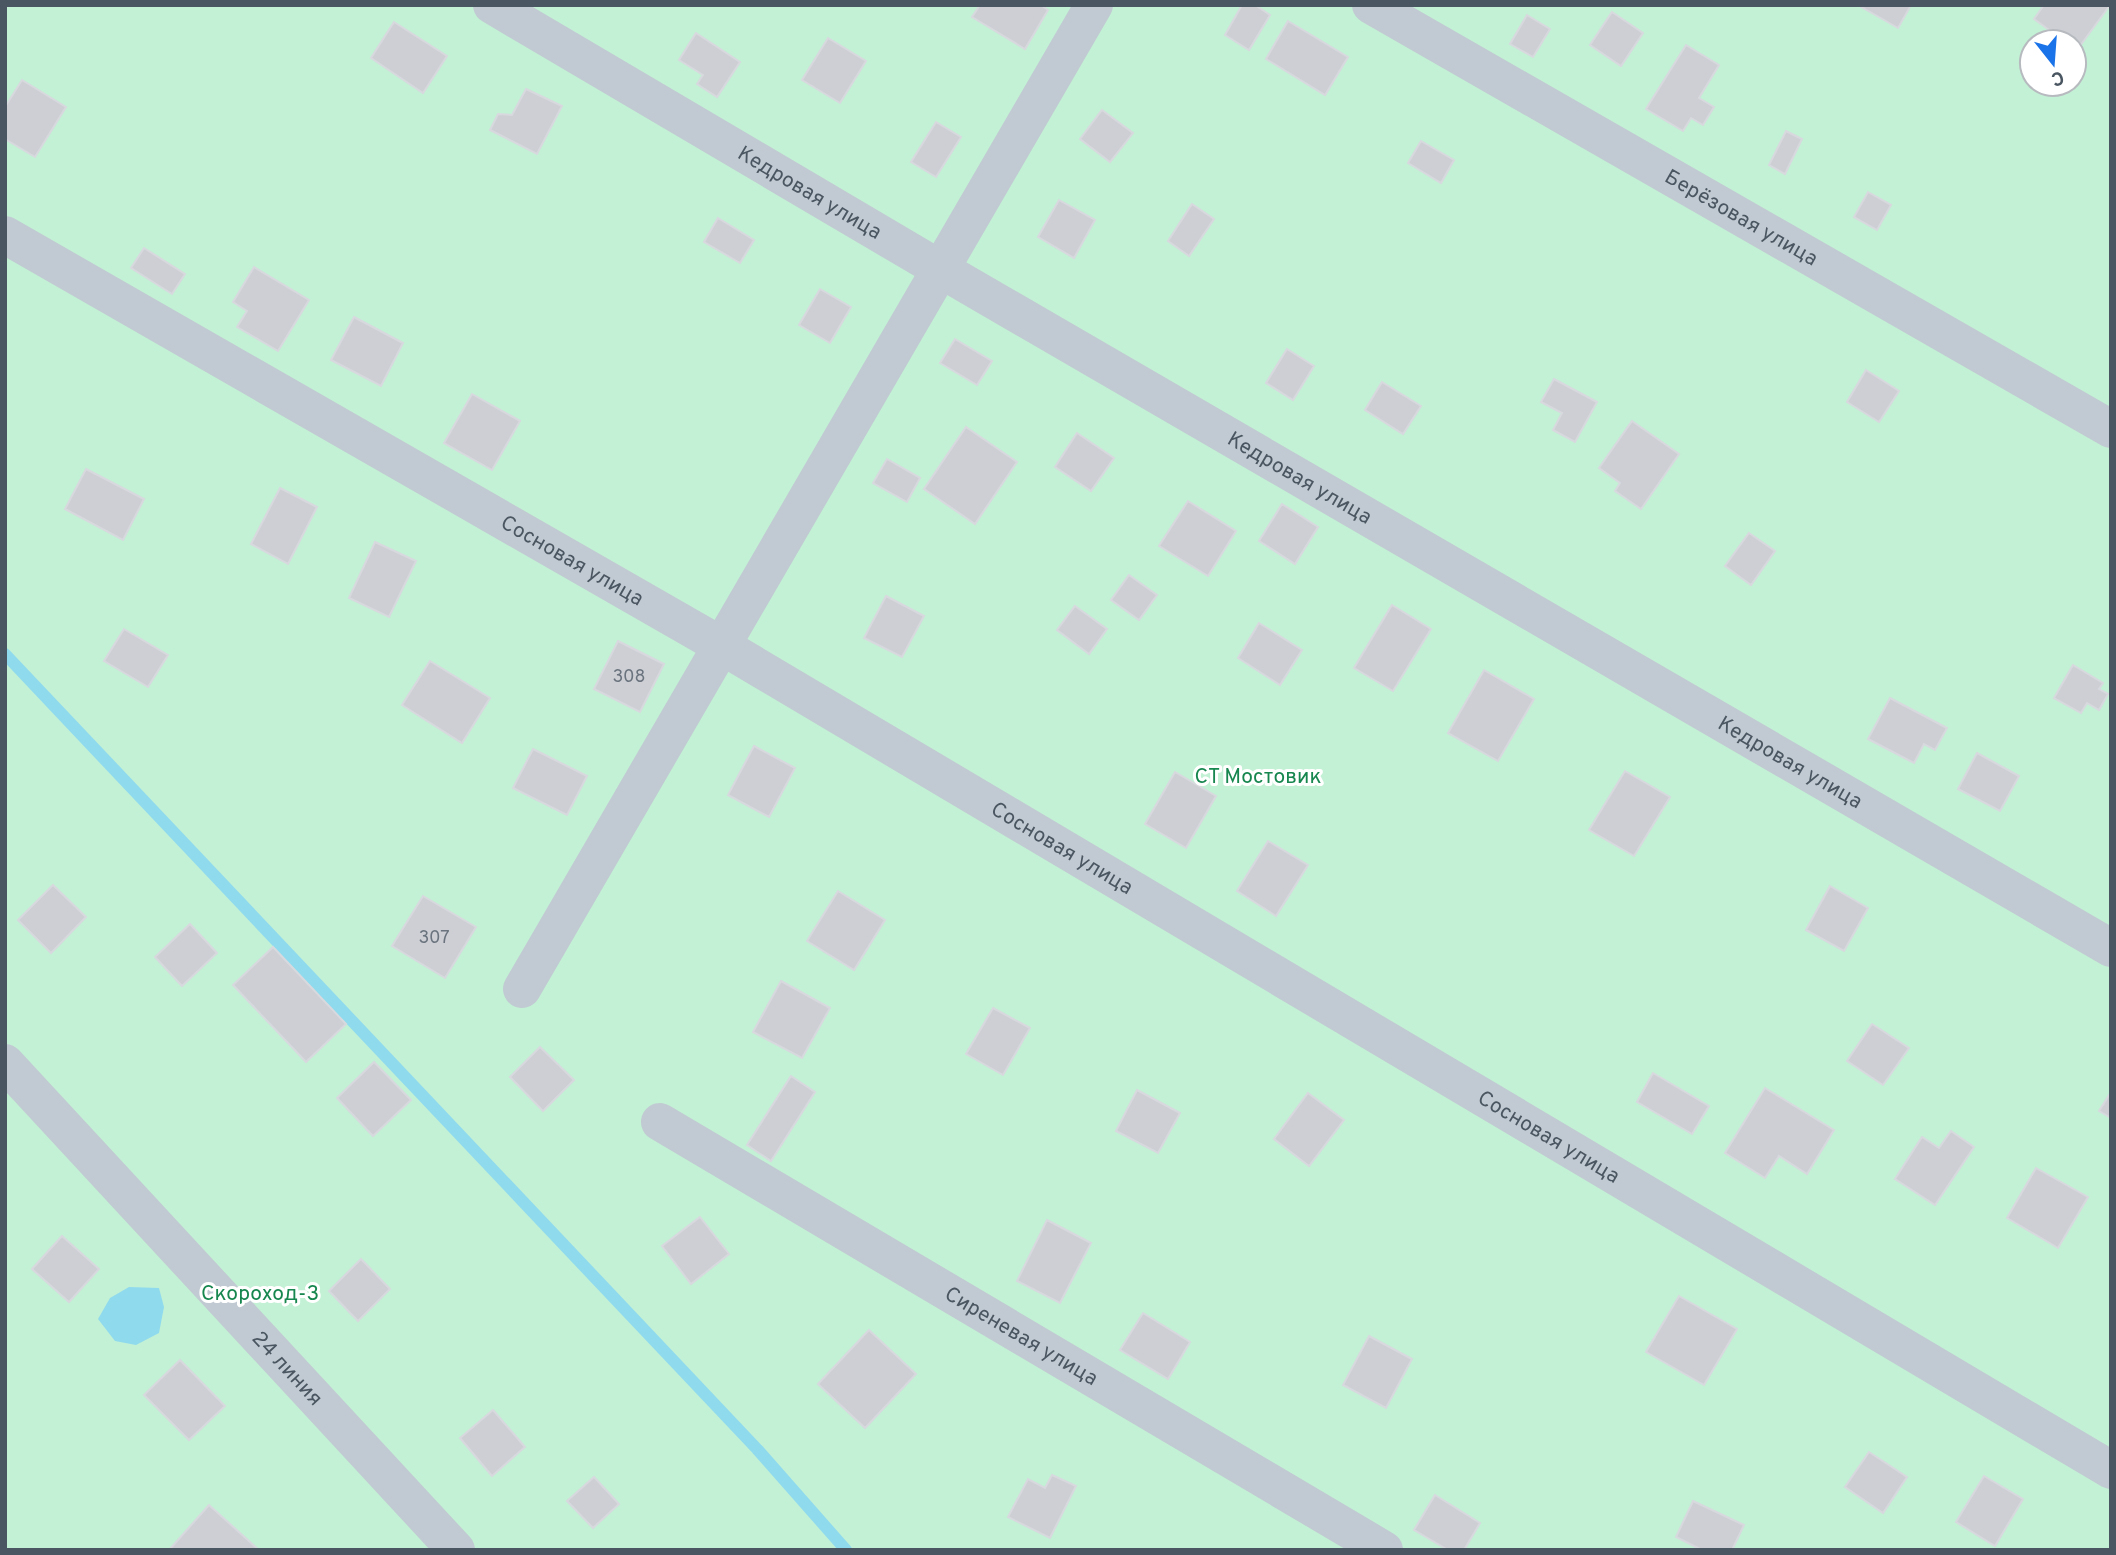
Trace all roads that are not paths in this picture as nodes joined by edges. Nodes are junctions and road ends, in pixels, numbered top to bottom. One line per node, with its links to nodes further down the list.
1 (492, 5): 5 (street, Кедровая улица)
2 (1094, 5): 5 (street)
3 (1371, 5): 6 (street, Берёзовая улица)
4 (5, 235): 7 (street, Сосновая улица)
5 (940, 269): 7 (street); 8 (street, Кедровая улица)
6 (2111, 429)
7 (722, 646): 9 (street); 12 (street, Сосновая улица)
8 (2111, 948)
9 (522, 989)
10 (5, 1063): 13 (street, 24 линия)
11 (660, 1122): 14 (street, Сиреневая улица)
12 (2111, 1470)
13 (456, 1550)
14 (1384, 1550)

